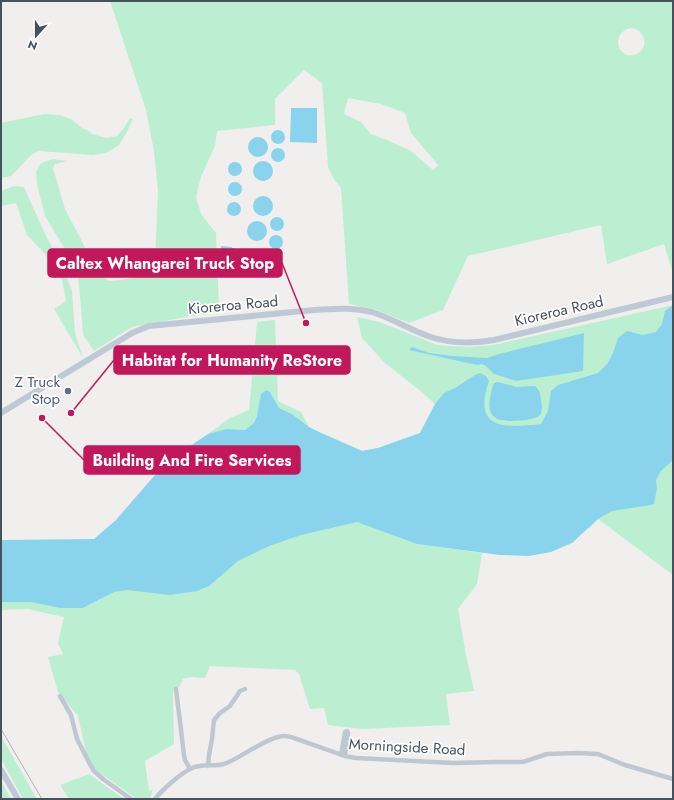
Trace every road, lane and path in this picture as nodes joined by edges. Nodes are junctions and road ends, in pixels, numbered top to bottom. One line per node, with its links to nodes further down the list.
1 (673, 298): 2 (main road, Kioreroa Road)
2 (1, 413)
3 (176, 689): 7 (street)
4 (245, 689): 6 (street)
5 (60, 696): 11 (street)
6 (208, 766): 7 (street, Morningside Road); 9 (street, Morningside Road)
7 (190, 769): 12 (street, Morningside Road)
8 (1, 770): 10 (main road)
9 (673, 779)
10 (18, 799)
11 (131, 799)
12 (155, 799)

